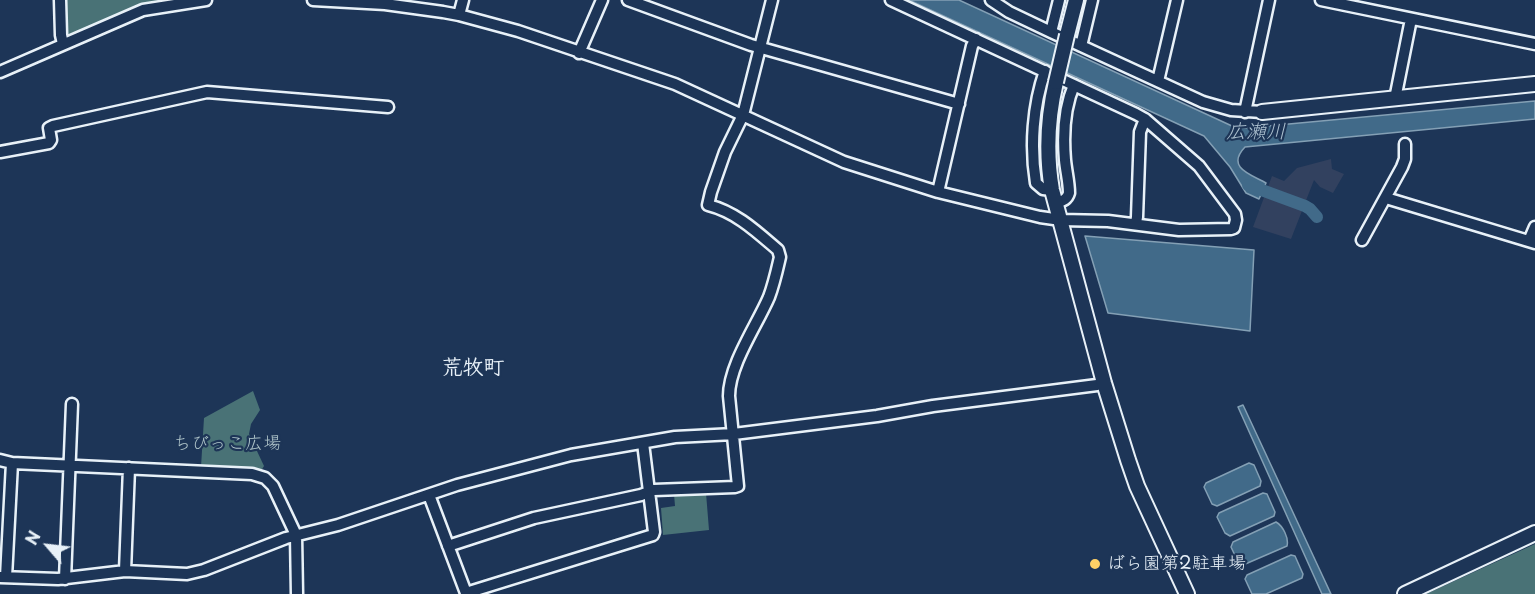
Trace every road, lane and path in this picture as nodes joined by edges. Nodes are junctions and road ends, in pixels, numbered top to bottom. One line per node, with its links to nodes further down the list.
1 (60, 0): 22 (street)
2 (206, 0): 22 (street)
3 (313, 0): 4 (street)
4 (322, 0): 17 (street)
5 (463, 0): 18 (street)
6 (602, 0): 26 (street)
7 (628, 0): 25 (street)
8 (772, 0): 25 (street)
9 (891, 0): 21 (street)
10 (991, 0): 20 (street)
11 (1059, 0): 20 (street)
12 (1076, 0): 42 (street, bridge)
13 (1092, 0): 24 (street)
14 (1177, 0): 29 (street)
15 (1269, 0): 35 (street)
16 (1321, 0): 19 (street)
17 (386, 2): 18 (street)
18 (459, 15): 26 (street)
19 (1412, 19): 23 (street); 32 (street)
20 (1051, 32): 24 (street)
21 (976, 39): 27 (street); 33 (street)
22 (63, 44): 28 (street)
23 (1535, 44)
24 (1081, 46): 29 (street)
25 (760, 47): 33 (street); 37 (street)
26 (579, 53): 37 (street)
27 (1045, 71): 31 (street); 42 (street)
28 (0, 72)
29 (1158, 81): 35 (street)
30 (1535, 84): 32 (street)
31 (1074, 85): 38 (street); 42 (street)
32 (1396, 99): 36 (street)
33 (959, 104): 41 (street)
34 (388, 107): 40 (street)
35 (1245, 112): 36 (street)
36 (1262, 112)
37 (743, 115): 41 (street); 51 (street)
38 (1145, 119): 45 (street); 45 (street)
39 (1405, 144): 43 (street)
40 (0, 152)
41 (938, 192): 44 (street)
42 (1054, 196): 44 (street)
43 (1386, 198): 47 (street); 48 (street)
44 (1061, 220): 45 (street); 49 (street)
45 (1136, 223)
46 (1535, 227): 48 (street)
47 (1362, 240)
48 (1532, 242)
49 (1104, 383): 51 (street); 67 (street)
50 (72, 404): 55 (street)
51 (734, 434): 52 (street); 57 (street)
52 (643, 443): 57 (street); 58 (street)
53 (0, 460): 54 (street)
54 (12, 463): 55 (street); 59 (street)
55 (68, 465): 56 (street); 65 (street)
56 (129, 468): 61 (street); 63 (street)
57 (649, 492): 62 (street); 62 (street)
58 (429, 495): 61 (street); 62 (street)
59 (5, 520): 64 (street)
60 (1535, 533): 68 (street)
61 (296, 535): 63 (street); 66 (street)
62 (448, 546)
63 (125, 571): 65 (street)
64 (3, 577): 65 (street)
65 (65, 579)
66 (297, 594)
67 (1187, 594)
68 (1405, 594)

